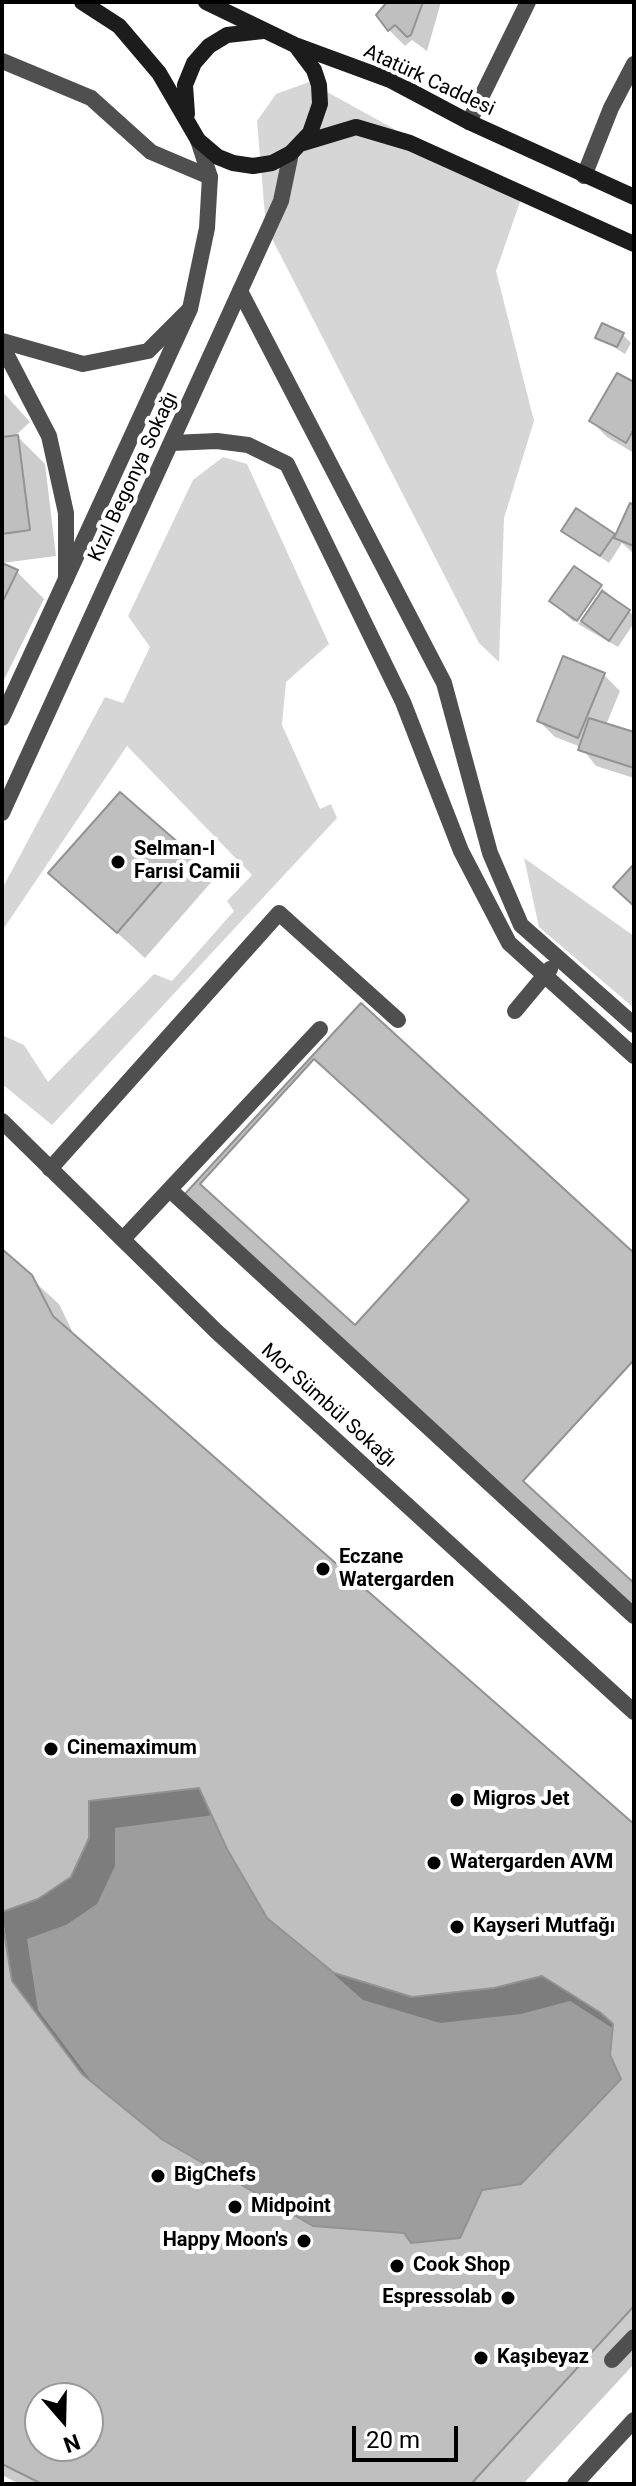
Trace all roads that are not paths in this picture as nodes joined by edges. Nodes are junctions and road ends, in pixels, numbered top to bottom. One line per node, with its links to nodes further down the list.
1 (82, 2): 8 (main road)
2 (206, 2): 4 (main road, Atatürk Caddesi)
3 (528, 2): 9 (street)
4 (279, 36): 5 (main road, Atatürk Caddesi); 8 (main road)
5 (295, 45): 9 (main road, Atatürk Caddesi); 11 (main road)
6 (2, 61): 13 (street)
7 (634, 64): 12 (street)
8 (188, 119): 10 (main road)
9 (469, 122): 12 (main road, Atatürk Caddesi)
10 (198, 140): 11 (main road); 13 (street, Kızıl Begonya Sokağı)
11 (297, 148): 15 (main road); 16 (street, Kızıl Begonya Sokağı)
12 (584, 176): 14 (main road, Atatürk Caddesi)
13 (210, 177): 17 (street, Kızıl Begonya Sokağı)
14 (634, 197)
15 (634, 244)
16 (240, 291): 19 (street, Kızıl Begonya Sokağı); 23 (street)
17 (190, 309): 18 (street); 20 (street, Kızıl Begonya Sokağı)
18 (2, 343): 20 (street)
19 (172, 443): 22 (street, Kızıl Begonya Sokağı); 24 (street)
20 (66, 579): 21 (street, Kızıl Begonya Sokağı)
21 (2, 718)
22 (2, 813)
23 (557, 958): 24 (street); 27 (street)
24 (544, 976): 25 (street); 29 (street)
25 (515, 1011)
26 (398, 1020): 31 (street)
27 (634, 1025)
28 (320, 1029): 32 (street)
29 (634, 1056)
30 (2, 1121): 31 (street, Mor Sümbül Sokağı)
31 (50, 1169): 33 (street, Mor Sümbül Sokağı)
32 (170, 1190): 33 (street); 34 (street)
33 (123, 1239): 35 (street, Mor Sümbül Sokağı)
34 (634, 1616)
35 (634, 1712)
36 (634, 2337): 37 (street)
37 (612, 2360)
38 (634, 2420): 39 (street)
39 (575, 2484)

